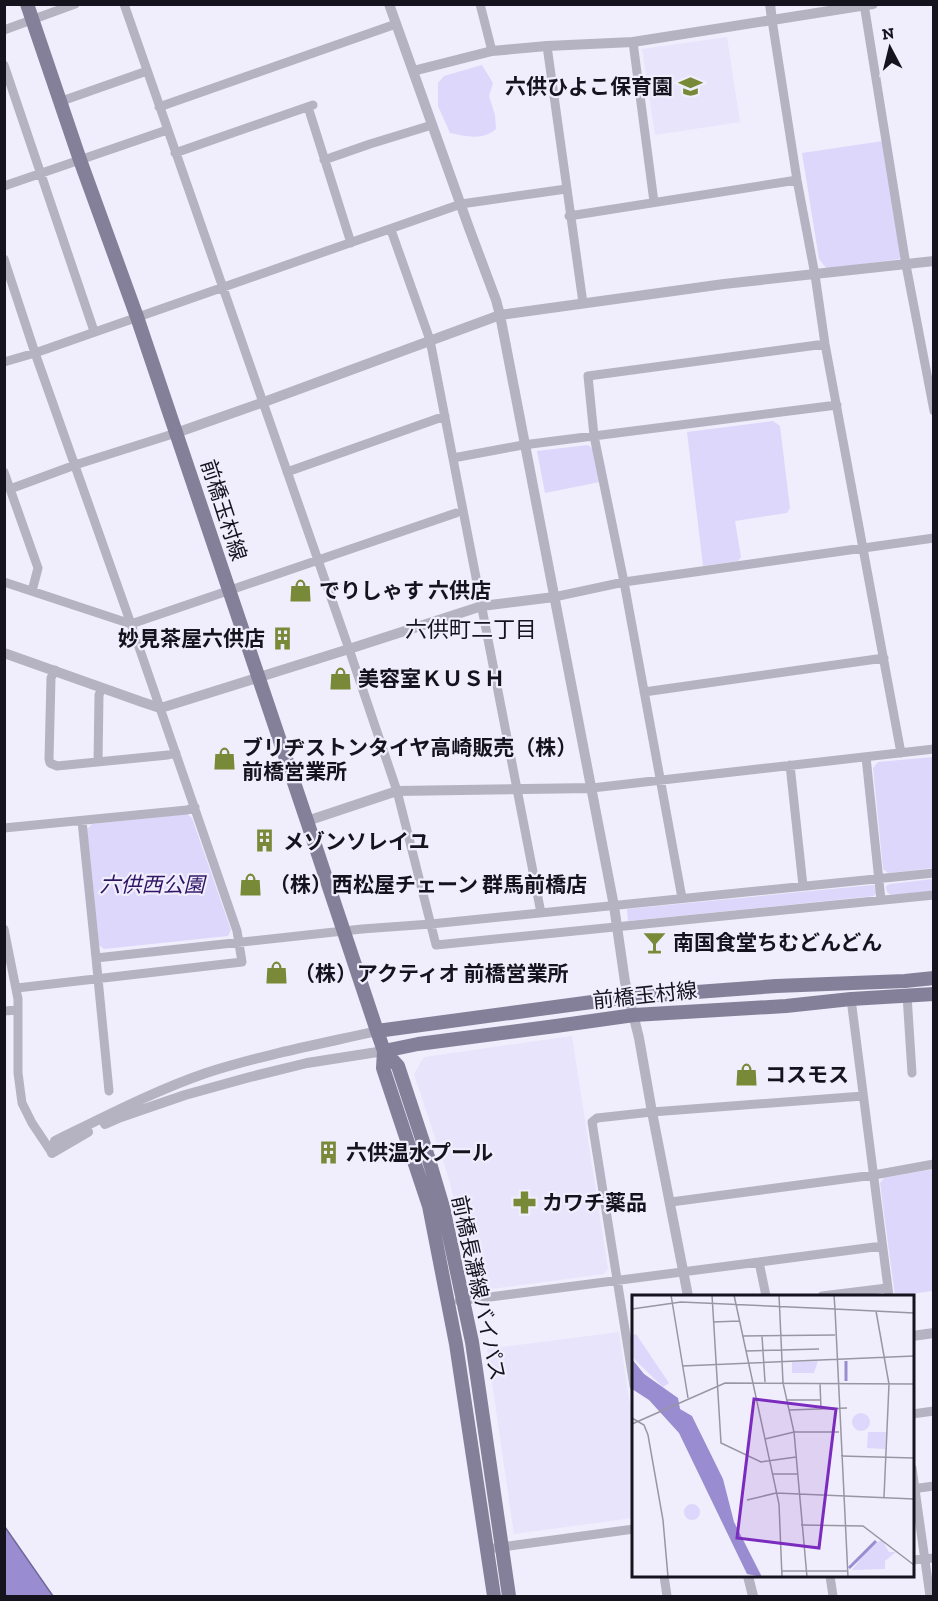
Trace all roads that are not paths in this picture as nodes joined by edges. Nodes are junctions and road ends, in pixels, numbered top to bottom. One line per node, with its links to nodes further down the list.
1 (27, 4): 8 (main road, 前橋玉村線)
2 (75, 4): 8 (street)
3 (124, 4): 16 (street)
4 (390, 4): 10 (street)
5 (480, 4): 14 (street)
6 (770, 4): 9 (street)
7 (867, 5): 9 (street); 36 (street)
8 (32, 20): 11 (street); 18 (main road, 前橋玉村線)
9 (772, 20): 12 (street); 26 (street)
10 (396, 24): 17 (street); 19 (street)
11 (4, 30)
12 (633, 42): 13 (street); 29 (street)
13 (546, 46): 14 (street); 28 (street)
14 (492, 51): 17 (street)
15 (4, 65): 25 (street)
16 (147, 71): 18 (street); 19 (street)
17 (413, 71): 20 (street)
18 (59, 102): 23 (main road, 前橋玉村線)
19 (159, 106): 21 (street)
20 (432, 125): 24 (street); 30 (street)
21 (168, 130): 22 (street); 23 (street)
22 (176, 153): 24 (street); 38 (street)
23 (80, 160): 25 (street); 41 (main road, 前橋玉村線)
24 (324, 160): 33 (street)
25 (41, 173): 27 (street); 42 (street)
26 (797, 180): 29 (street); 37 (street)
27 (4, 186)
28 (566, 189): 30 (street); 31 (street)
29 (654, 202): 31 (street)
30 (461, 204): 32 (street); 40 (street)
31 (570, 216): 39 (street)
32 (391, 230): 33 (street); 43 (street)
33 (351, 243): 38 (street)
34 (4, 259): 45 (street)
35 (933, 261): 36 (street)
36 (906, 265): 37 (street); 49 (street)
37 (815, 275): 39 (street); 44 (street)
38 (223, 287): 41 (street); 47 (street)
39 (583, 303): 40 (street)
40 (500, 315): 43 (street); 53 (street)
41 (137, 317): 42 (street); 51 (main road, 前橋玉村線)
42 (94, 332): 45 (street)
43 (430, 340): 47 (street); 50 (street)
44 (825, 344): 48 (street); 52 (street)
45 (34, 353): 46 (street); 55 (street)
46 (4, 362)
47 (264, 402): 51 (street); 57 (street)
48 (837, 405): 52 (street); 61 (street)
49 (933, 411)
50 (444, 416): 54 (street); 57 (street)
51 (176, 433): 55 (street); 66 (main road, 前橋玉村線)
52 (594, 436): 53 (street); 64 (street)
53 (525, 444): 54 (street); 67 (street)
54 (453, 458): 68 (street)
55 (75, 465): 58 (street); 69 (street)
56 (4, 472): 58 (street)
57 (287, 472): 62 (street)
58 (10, 489): 65 (street)
59 (456, 513): 62 (street)
60 (933, 538): 61 (street)
61 (864, 548): 64 (street); 72 (street)
62 (318, 562): 66 (street); 70 (street)
63 (4, 582): 65 (street)
64 (624, 582): 67 (street); 76 (street)
65 (32, 591): 69 (street)
66 (229, 592): 69 (street); 74 (main road, 前橋玉村線)
67 (554, 597): 68 (street); 85 (street)
68 (482, 606): 70 (street); 86 (street)
69 (131, 624): 77 (street)
70 (350, 649): 74 (street); 87 (street)
71 (4, 653): 73 (street)
72 (884, 658): 76 (street); 80 (street)
73 (55, 670): 75 (street); 82 (street)
74 (258, 677): 77 (street); 90 (main road, 前橋玉村線)
75 (102, 688): 77 (street); 82 (street)
76 (644, 692): 84 (street)
77 (159, 707): 79 (street)
78 (933, 749): 80 (street)
79 (176, 753): 82 (street); 88 (street)
80 (901, 753): 81 (street)
81 (866, 757): 83 (street); 93 (street)
82 (98, 762)
83 (790, 765): 84 (street); 94 (street)
84 (662, 782): 85 (street); 96 (street)
85 (592, 788): 86 (street); 98 (street)
86 (516, 789): 87 (street); 99 (street)
87 (397, 791): 90 (street); 100 (street)
88 (195, 807): 89 (street); 104 (street)
89 (82, 821): 91 (street); 105 (street)
90 (307, 821): 103 (main road, 前橋玉村線)
91 (4, 828)
92 (933, 873): 93 (street)
93 (879, 879): 94 (street); 97 (street)
94 (803, 886): 96 (street)
95 (933, 895): 97 (street)
96 (682, 898): 98 (street)
97 (881, 900): 101 (street)
98 (614, 906): 99 (street); 101 (street)
99 (541, 913): 100 (street)
100 (431, 924): 101 (street); 103 (street)
101 (617, 927): 112 (street)
102 (4, 929): 106 (street)
103 (343, 931): 104 (street); 117 (main road, 前橋玉村線)
104 (239, 942): 105 (street); 108 (street)
105 (96, 958): 108 (street)
106 (8, 963): 109 (street)
107 (933, 978): 112 (main road, 前橋玉村線)
108 (97, 979): 109 (street); 120 (street)
109 (17, 988): 114 (street)
110 (933, 994): 111 (main road, 前橋玉村線)
111 (907, 995): 113 (main road, 前橋玉村線); 119 (street)
112 (629, 997): 116 (street); 117 (main road, 前橋玉村線)
113 (851, 999): 116 (main road, 前橋玉村線); 121 (street)
114 (18, 1010): 115 (street); 123 (street)
115 (4, 1011)
116 (634, 1015): 118 (main road, 前橋玉村線); 122 (street)
117 (377, 1031): 118 (main road, 前橋玉村線); 123 (street)
118 (384, 1051): 123 (street); 135 (main road, 前橋長瀞線バイパス); 136 (main road, 前橋長瀞線バイパス)
119 (912, 1073)
120 (109, 1091)
121 (863, 1096): 122 (street); 125 (street)
122 (652, 1112): 126 (street); 130 (street)
123 (52, 1154)
124 (933, 1164): 125 (street)
125 (874, 1175): 126 (street); 127 (street)
126 (671, 1202): 129 (street)
127 (882, 1246): 128 (street); 131 (street)
128 (759, 1262): 129 (street); 133 (street)
129 (683, 1272): 130 (street); 132 (street)
130 (616, 1280): 135 (street); 139 (street)
131 (888, 1292): 134 (street)
132 (688, 1295)
133 (766, 1295)
134 (838, 1295)
135 (464, 1300): 136 (street); 145 (main road, 前橋長瀞線バイパス)
136 (448, 1302): 146 (main road, 前橋長瀞線バイパス)
137 (933, 1333): 138 (street)
138 (914, 1336)
139 (632, 1380)
140 (933, 1411): 141 (street)
141 (914, 1414)
142 (933, 1486): 143 (street)
143 (914, 1489): 147 (street)
144 (632, 1529): 145 (street)
145 (501, 1546): 146 (street); 153 (main road, 前橋長瀞線バイパス)
146 (487, 1548): 152 (main road, 前橋長瀞線バイパス)
147 (929, 1558): 148 (street); 157 (street)
148 (914, 1560)
149 (664, 1577): 154 (street)
150 (748, 1577): 155 (street)
151 (830, 1577): 156 (street)
152 (494, 1596)
153 (509, 1596)
154 (667, 1596)
155 (753, 1596)
156 (833, 1596)
157 (930, 1596)

